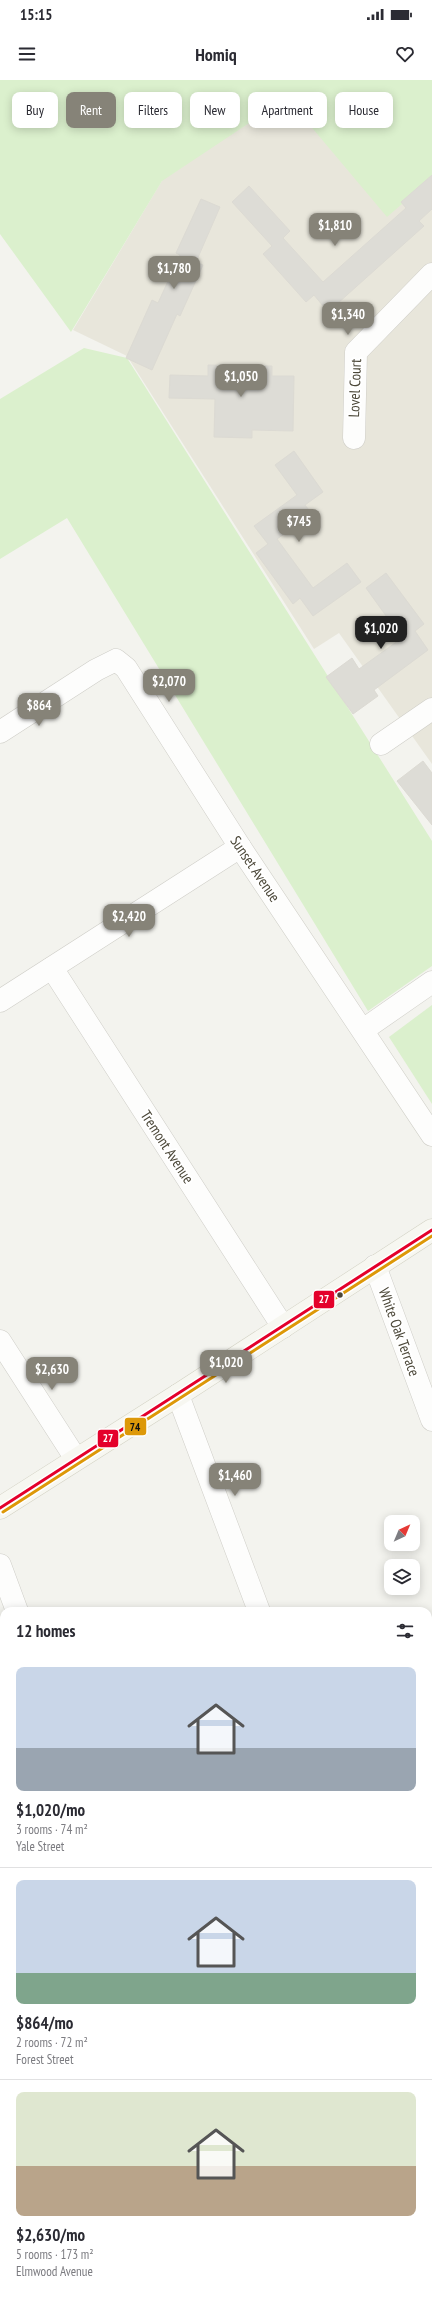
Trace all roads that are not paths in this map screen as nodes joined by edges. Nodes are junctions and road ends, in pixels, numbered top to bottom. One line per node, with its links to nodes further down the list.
1 (432, 274): 2 (street, Lovel Court)
2 (354, 438)
3 (432, 709): 5 (street)
4 (0, 732): 6 (street, Sunset Avenue)
5 (381, 744)
6 (240, 846): 7 (street); 10 (street, Sunset Avenue)
7 (52, 968): 9 (street); 14 (street, Tremont Avenue)
8 (432, 982): 10 (street)
9 (0, 1001)
10 (363, 1030): 11 (street, Sunset Avenue)
11 (432, 1135)
12 (432, 1230): 13 (street)
13 (375, 1266): 14 (street); 17 (street, White Oak Terrace)
14 (283, 1327): 16 (street)
15 (0, 1341): 18 (street)
16 (178, 1395): 18 (street); 22 (street)
17 (432, 1420)
18 (76, 1459): 19 (street)
19 (0, 1508)
20 (0, 1565): 21 (street)
21 (16, 1607)
22 (258, 1607)

